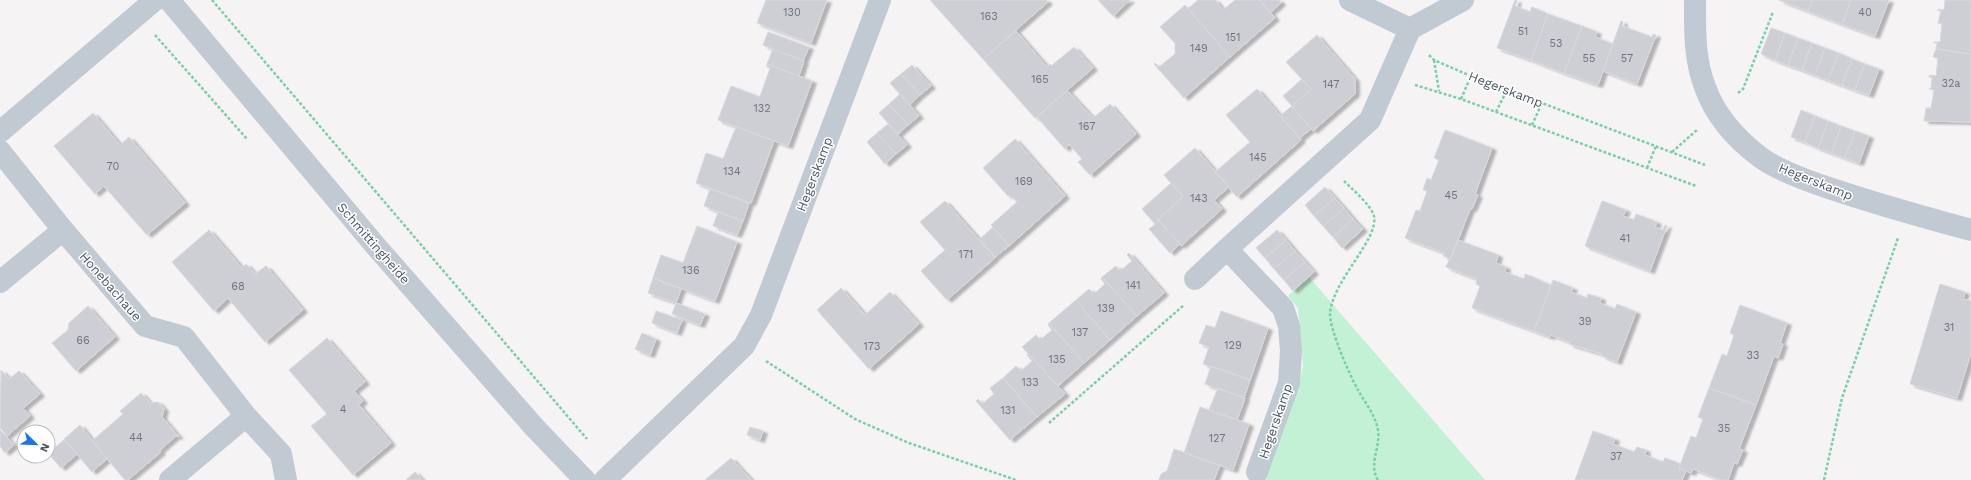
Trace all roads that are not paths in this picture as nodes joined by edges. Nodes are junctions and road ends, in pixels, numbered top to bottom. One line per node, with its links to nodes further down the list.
1 (155, 0): 8 (street)
2 (168, 0): 19 (street, Schmittingheide)
3 (880, 0): 20 (street, Hegerskamp)
4 (1350, 0): 7 (street)
5 (1463, 0): 7 (street)
6 (1695, 0): 11 (street, Hegerskamp)
7 (1410, 30): 12 (street)
8 (0, 132)
9 (0, 150): 10 (street, Honebachaue)
10 (63, 230): 14 (street); 15 (street, Honebachaue)
11 (1971, 230)
12 (1226, 249): 13 (street); 16 (street, Hegerskamp)
13 (1195, 279)
14 (0, 282)
15 (246, 416): 17 (street); 18 (street, Honebachaue)
16 (1257, 472)
17 (170, 480)
18 (286, 480)
19 (585, 480)
20 (605, 480)

